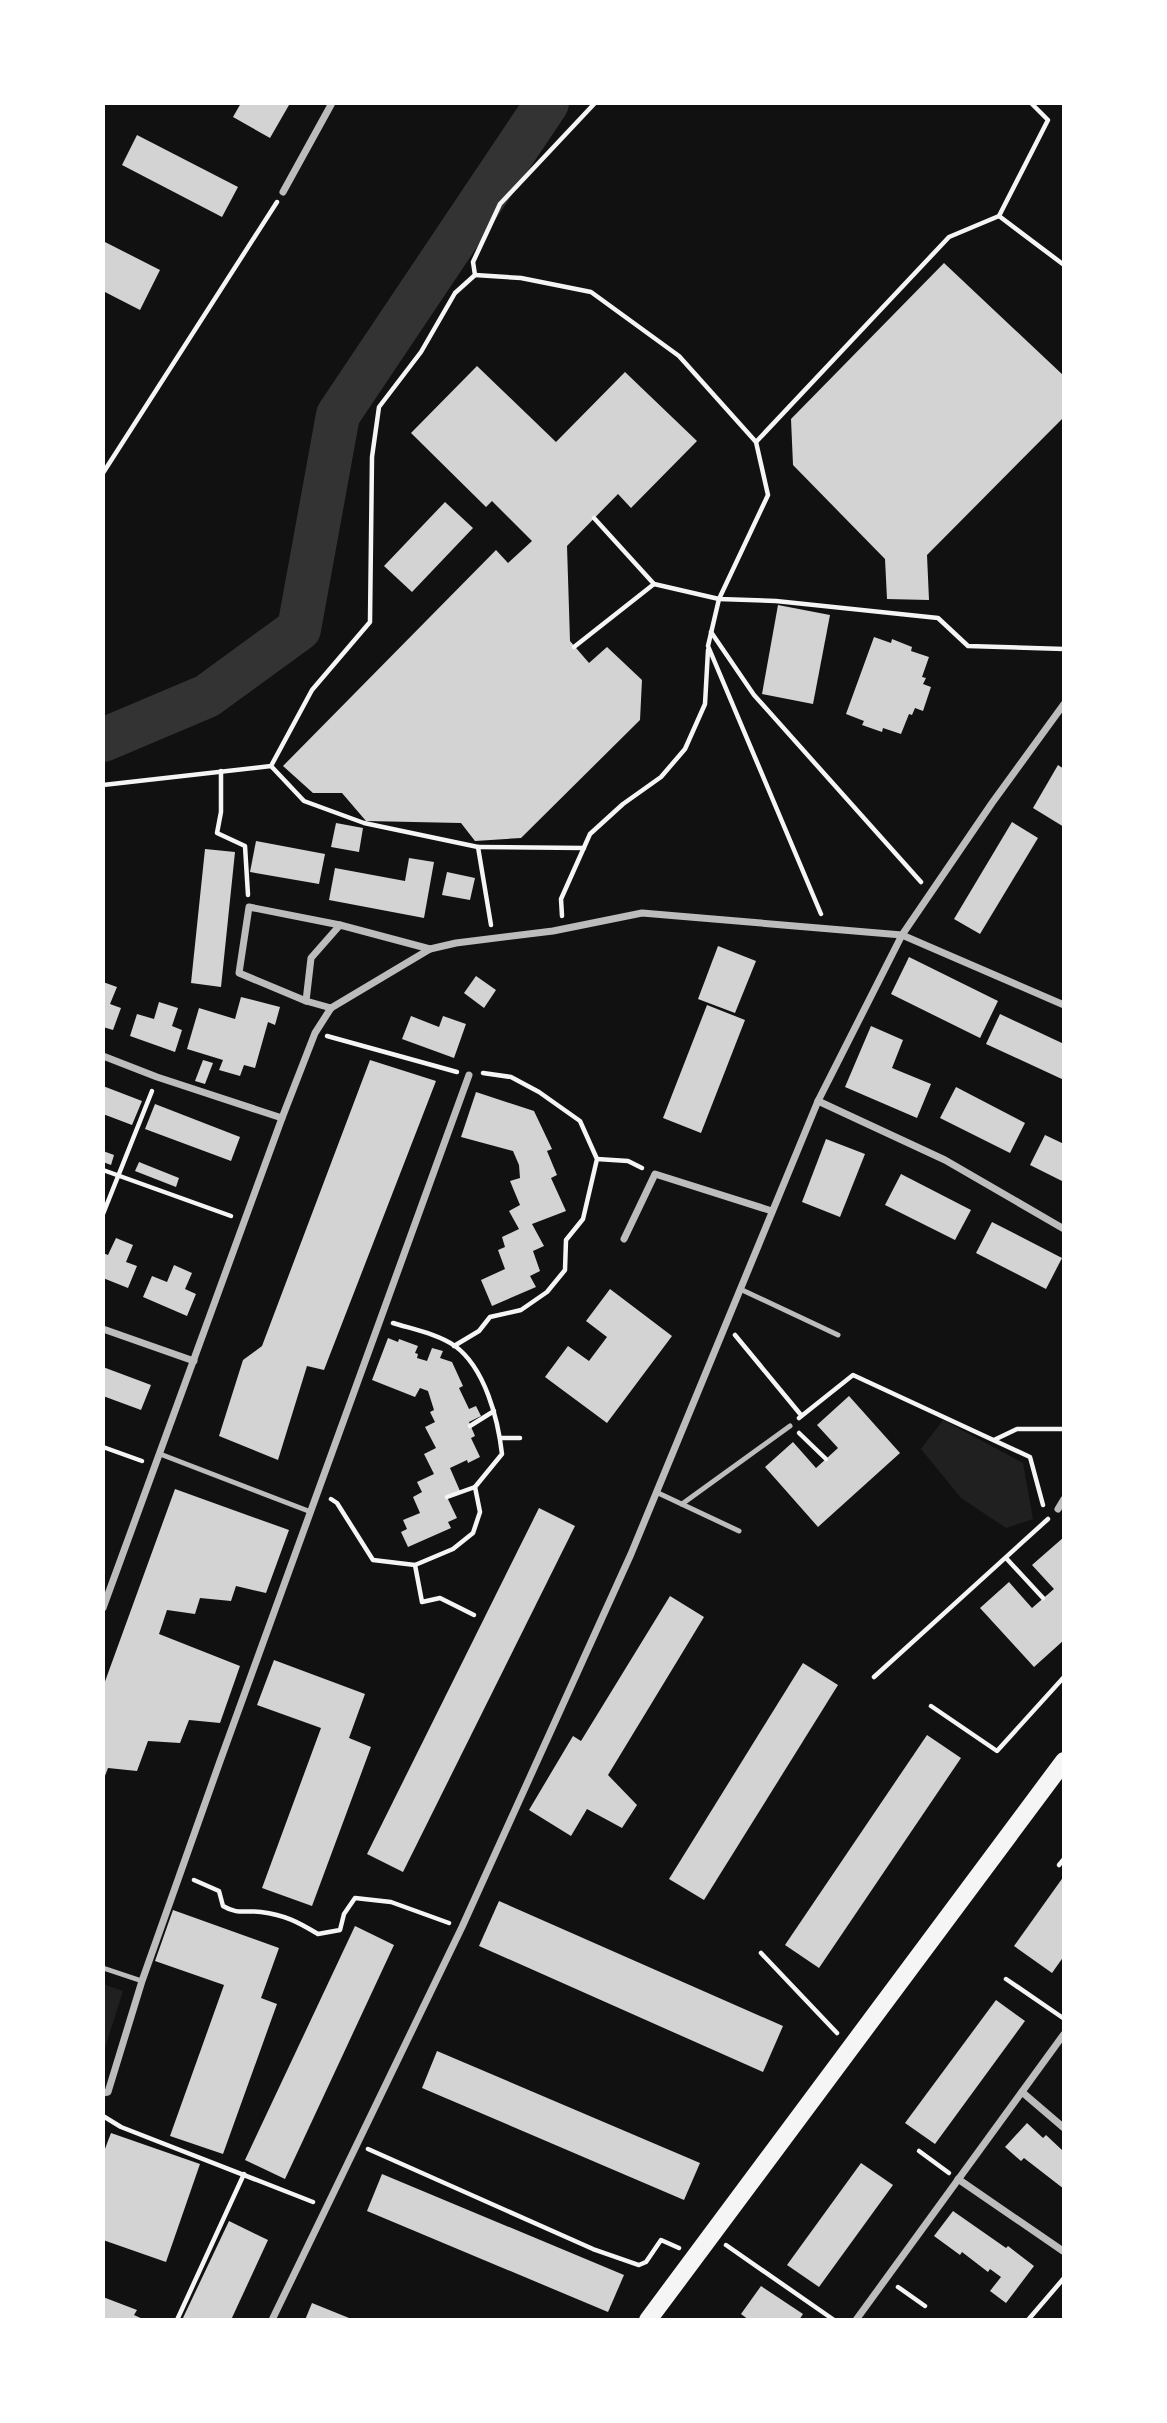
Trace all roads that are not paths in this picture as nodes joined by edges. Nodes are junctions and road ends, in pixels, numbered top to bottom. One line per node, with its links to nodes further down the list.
1 (332, 103): 2 (street)
2 (283, 192)
3 (1064, 704): 5 (street)
4 (340, 925): 6 (street); 7 (street); 7 (street)
5 (902, 935): 6 (street); 8 (street); 12 (street)
6 (430, 949): 9 (street)
7 (306, 1000): 9 (street)
8 (1064, 1005)
9 (331, 1008): 13 (street)
10 (103, 1056): 13 (street)
11 (469, 1075): 27 (street)
12 (818, 1101): 14 (street); 15 (street)
13 (282, 1118): 20 (street)
14 (772, 1211): 16 (street); 17 (street)
15 (1064, 1229)
16 (624, 1239)
17 (740, 1289): 19 (lane); 23 (street)
18 (103, 1329): 20 (street)
19 (838, 1335)
20 (194, 1361): 22 (street)
21 (790, 1426): 25 (lane)
22 (160, 1454): 27 (lane); 29 (street)
23 (656, 1492): 25 (lane); 40 (street)
24 (1064, 1499): 26 (street)
25 (682, 1504): 28 (lane)
26 (1061, 1510)
27 (311, 1512): 33 (street)
28 (739, 1531)
29 (106, 1588): 30 (street)
30 (103, 1608)
31 (1064, 1761): 41 (main road)
32 (103, 1968): 33 (lane)
33 (142, 1982): 35 (street)
34 (1064, 2034): 36 (street)
35 (103, 2092)
36 (1022, 2092): 37 (street); 38 (street)
37 (1064, 2128)
38 (958, 2179): 39 (street); 42 (street)
39 (1063, 2251)
40 (272, 2320)
41 (648, 2320)
42 (856, 2320)

